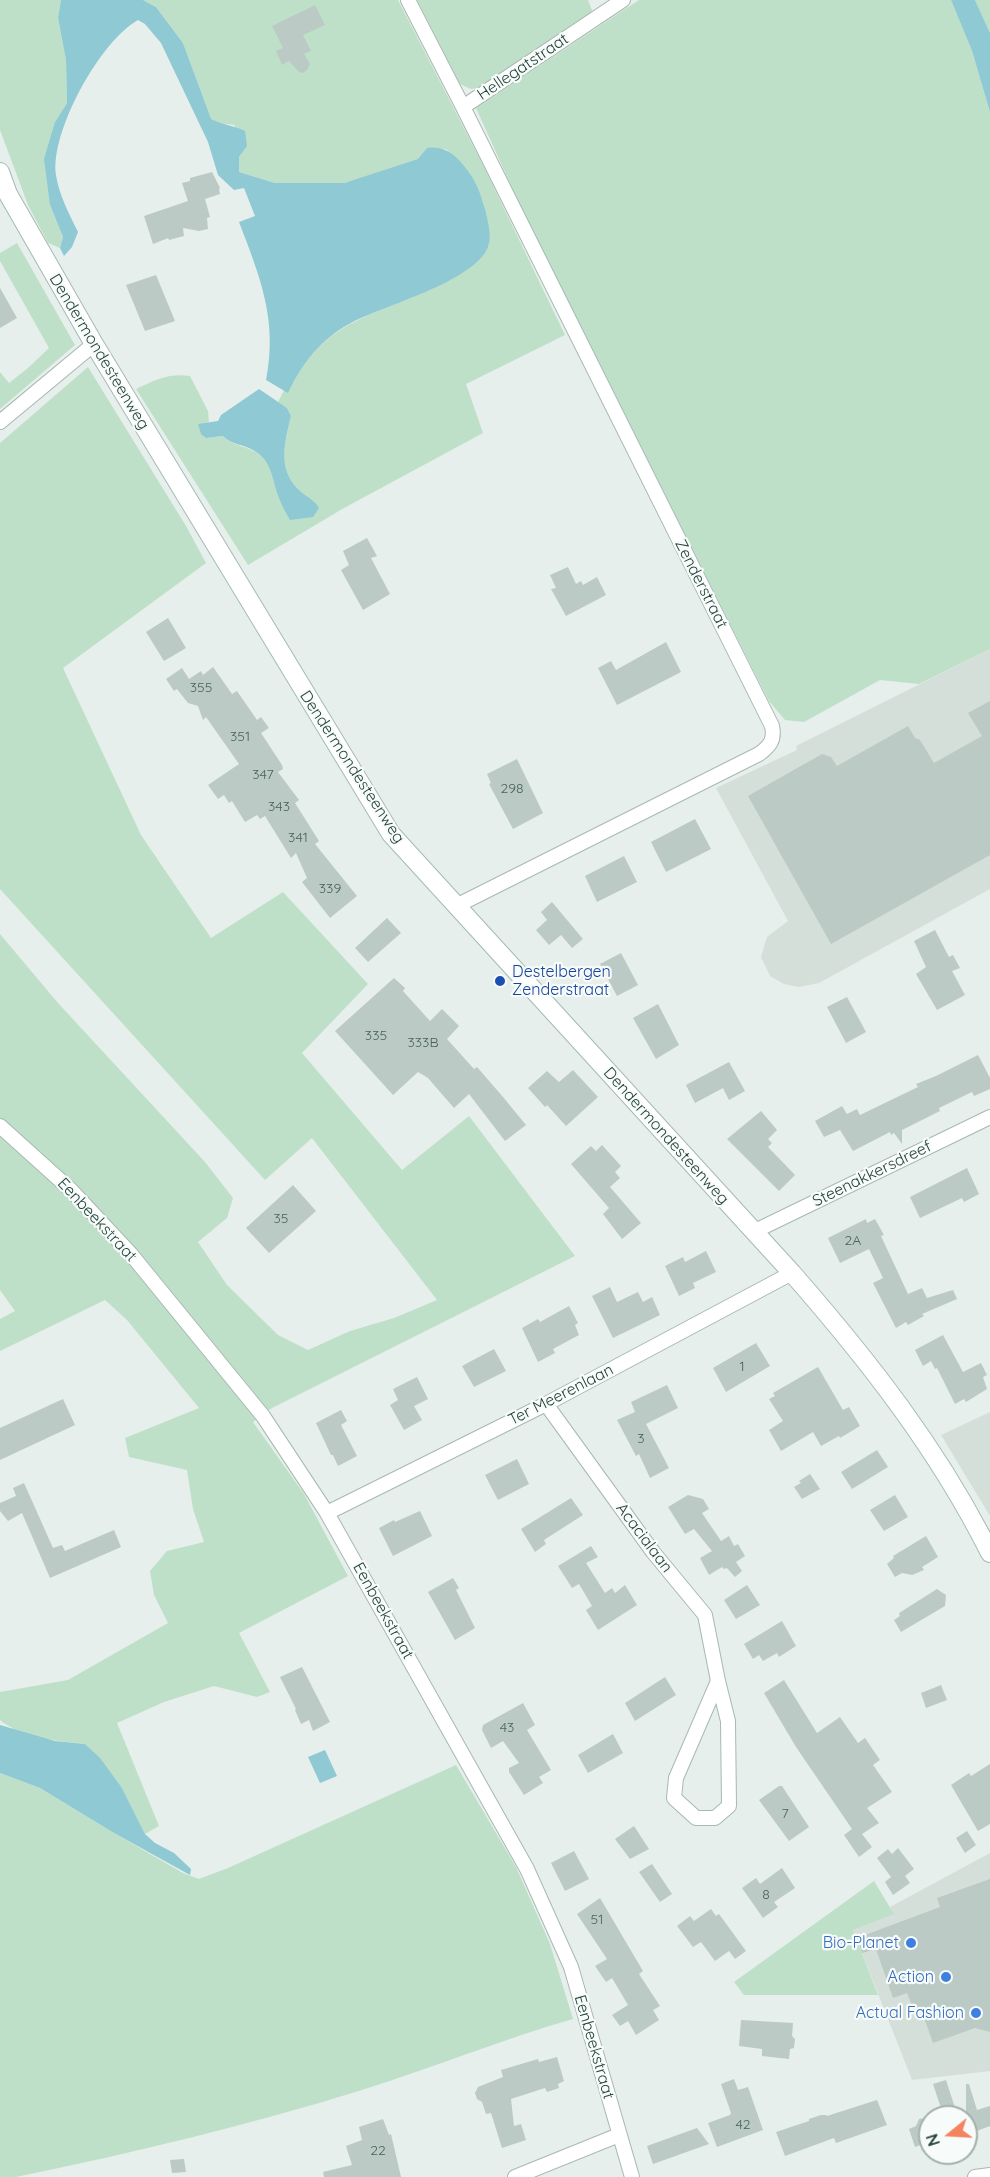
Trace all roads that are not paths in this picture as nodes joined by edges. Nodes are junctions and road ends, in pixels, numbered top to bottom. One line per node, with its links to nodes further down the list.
1 (408, 0): 3 (street, Hellegatstraat)
2 (623, 0): 3 (street, Hellegatstraat)
3 (464, 107): 7 (street, Zenderstraat)
4 (0, 171): 5 (main road, Dendermondesteenweg)
5 (94, 344): 6 (street); 7 (main road, Dendermondesteenweg)
6 (0, 422)
7 (456, 906): 10 (main road, Dendermondesteenweg)
8 (990, 1117): 10 (street, Steenakkersdreef)
9 (0, 1126): 13 (street, Eenbeekstraat)
10 (753, 1232): 11 (main road, Dendermondesteenweg)
11 (792, 1273): 12 (street, Ter Meerenlaan); 14 (main road, Dendermondesteenweg)
12 (546, 1404): 13 (street, Ter Meerenlaan); 15 (street, Acacialaan)
13 (327, 1513): 16 (street, Eenbeekstraat)
14 (990, 1553)
15 (718, 1681): 15 (street, Acacialaan)
16 (620, 2135): 18 (street); 19 (street, Eenbeekstraat)
17 (990, 2175): 20 (street)
18 (514, 2177)
19 (632, 2177)
20 (975, 2177)

